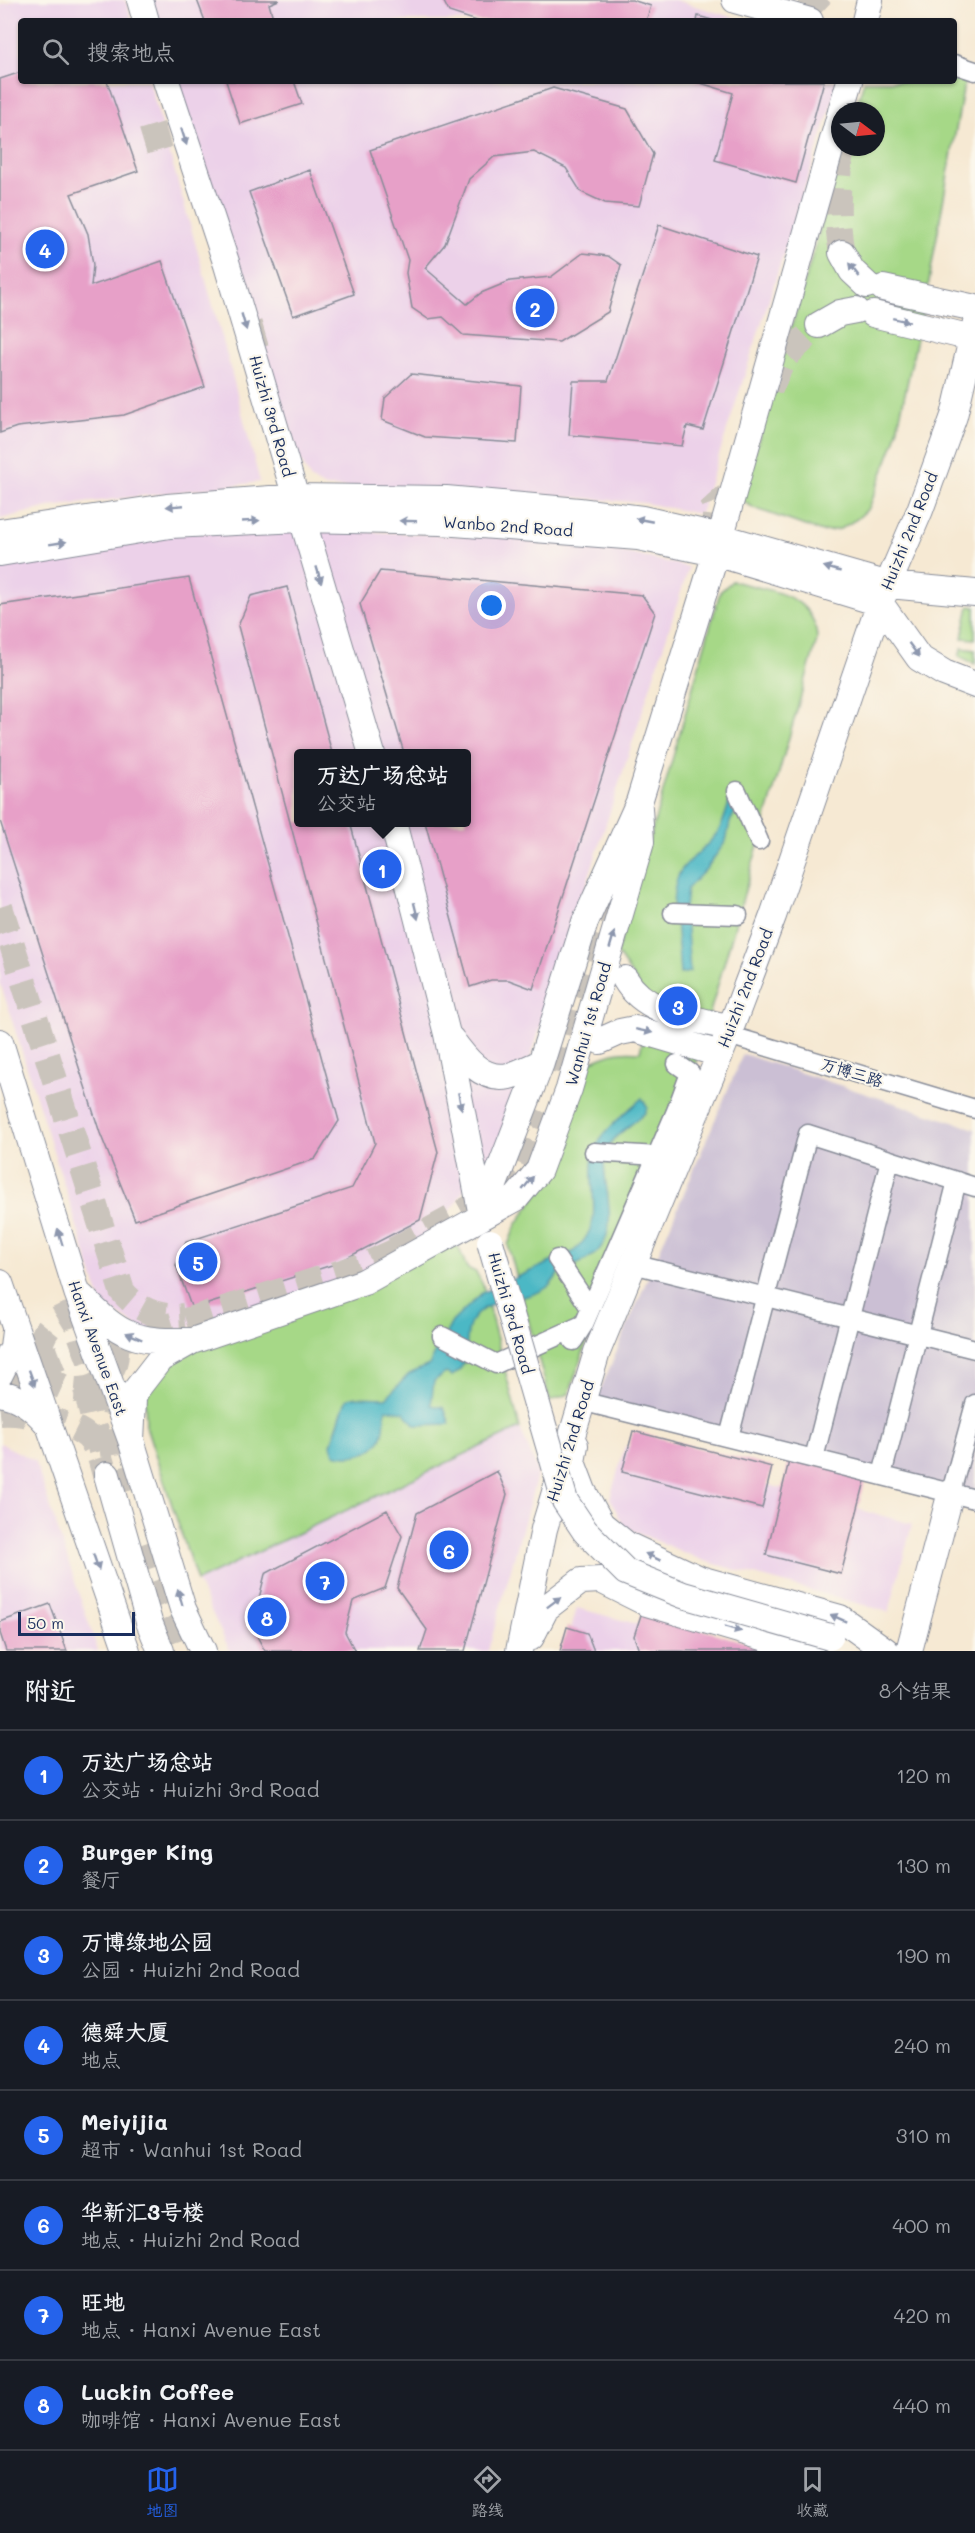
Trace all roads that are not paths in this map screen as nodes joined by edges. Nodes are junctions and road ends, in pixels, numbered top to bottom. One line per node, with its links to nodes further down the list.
1 (140, 0): 4 (street)
2 (735, 0): 5 (street)
3 (870, 0): 6 (street)
4 (145, 18)
5 (799, 18)
6 (866, 18)
7 (957, 65): 8 (street)
8 (975, 70)
9 (167, 84): 17 (street, Huizhi 3rd Road, one-way to 17)
10 (849, 84): 11 (street, Wanhui 1st Road)
11 (844, 102)
12 (831, 148): 19 (street, Wanhui 1st Road)
13 (842, 253): 14 (street, one-way to 13)
14 (975, 308)
15 (819, 325): 16 (street, one-way to 16)
16 (974, 332): 22 (street, Huizhi 2nd Road)
17 (299, 508): 18 (street, Wanbo 2nd Road, one-way to 18); 19 (street, Wanbo 2nd Road, one-way to 17); 20 (street, Wanbo 2nd Road, one-way to 17); 24 (street, Huizhi 3rd Road, one-way to 24)
18 (0, 532)
19 (719, 545): 22 (street, Wanbo 2nd Road); 26 (street, Wanhui 1st Road)
20 (0, 553)
21 (975, 593): 22 (street, Wanbo 2nd Road)
22 (884, 594): 23 (street, one-way to 23); 33 (street, Huizhi 2nd Road)
23 (975, 685)
24 (371, 749)
25 (737, 791): 28 (street)
26 (639, 802): 36 (street, Wanhui 1st Road); 42 (street); 44 (street, Wanhui 1st Road, one-way to 26)
27 (394, 827): 32 (street, Huizhi 3rd Road, one-way to 32)
28 (759, 842)
29 (673, 913): 30 (street)
30 (738, 915)
31 (625, 979): 33 (street)
32 (447, 1034): 36 (street); 44 (street, Huizhi 3rd Road, one-way to 44)
33 (726, 1039): 35 (street, one-way to 33); 38 (street, 万博三路); 45 (street, Huizhi 2nd Road)
34 (0, 1041): 48 (street, Hanxi Avenue East, one-way to 34)
35 (600, 1041)
36 (541, 1063): 44 (street, Wanhui 1st Road)
37 (677, 1064): 40 (street)
38 (975, 1109)
39 (601, 1153): 40 (street)
40 (657, 1156): 50 (street)
41 (890, 1160): 43 (street); 49 (street); 51 (street)
42 (521, 1161)
43 (966, 1184): 53 (street)
44 (482, 1216): 55 (street, Wanhui 1st Road); 69 (street, Huizhi 3rd Road, bridge)
45 (633, 1264): 49 (street); 60 (street, Huizhi 2nd Road)
46 (561, 1266): 50 (street)
47 (0, 1283): 52 (street)
48 (77, 1292): 55 (street, one-way to 48); 64 (street, Hanxi Avenue East)
49 (766, 1297): 51 (street); 63 (street)
50 (587, 1316): 54 (street); 56 (street)
51 (850, 1318): 53 (street); 65 (street)
52 (15, 1331): 58 (street); 62 (street, one-way to 62)
53 (918, 1335): 57 (street); 67 (street)
54 (442, 1336)
55 (192, 1341): 64 (street)
56 (573, 1341)
57 (975, 1349)
58 (0, 1374)
59 (0, 1393): 62 (street)
60 (581, 1401): 63 (street); 73 (street, Huizhi 2nd Road); 76 (street, one-way to 60)
61 (975, 1404): 68 (street)
62 (50, 1426): 70 (street, one-way to 70)
63 (729, 1437): 65 (street)
64 (131, 1440): 72 (street, Hanxi Avenue East, one-way to 64)
65 (814, 1458): 67 (street)
66 (107, 1475): 71 (street)
67 (882, 1475): 68 (street)
68 (963, 1496): 77 (street)
69 (820, 1644): 74 (street, one-way to 69); 75 (street)
70 (127, 1651)
71 (161, 1651)
72 (203, 1651)
73 (519, 1651)
74 (524, 1651)
75 (867, 1651)
76 (886, 1651)
77 (909, 1651)

